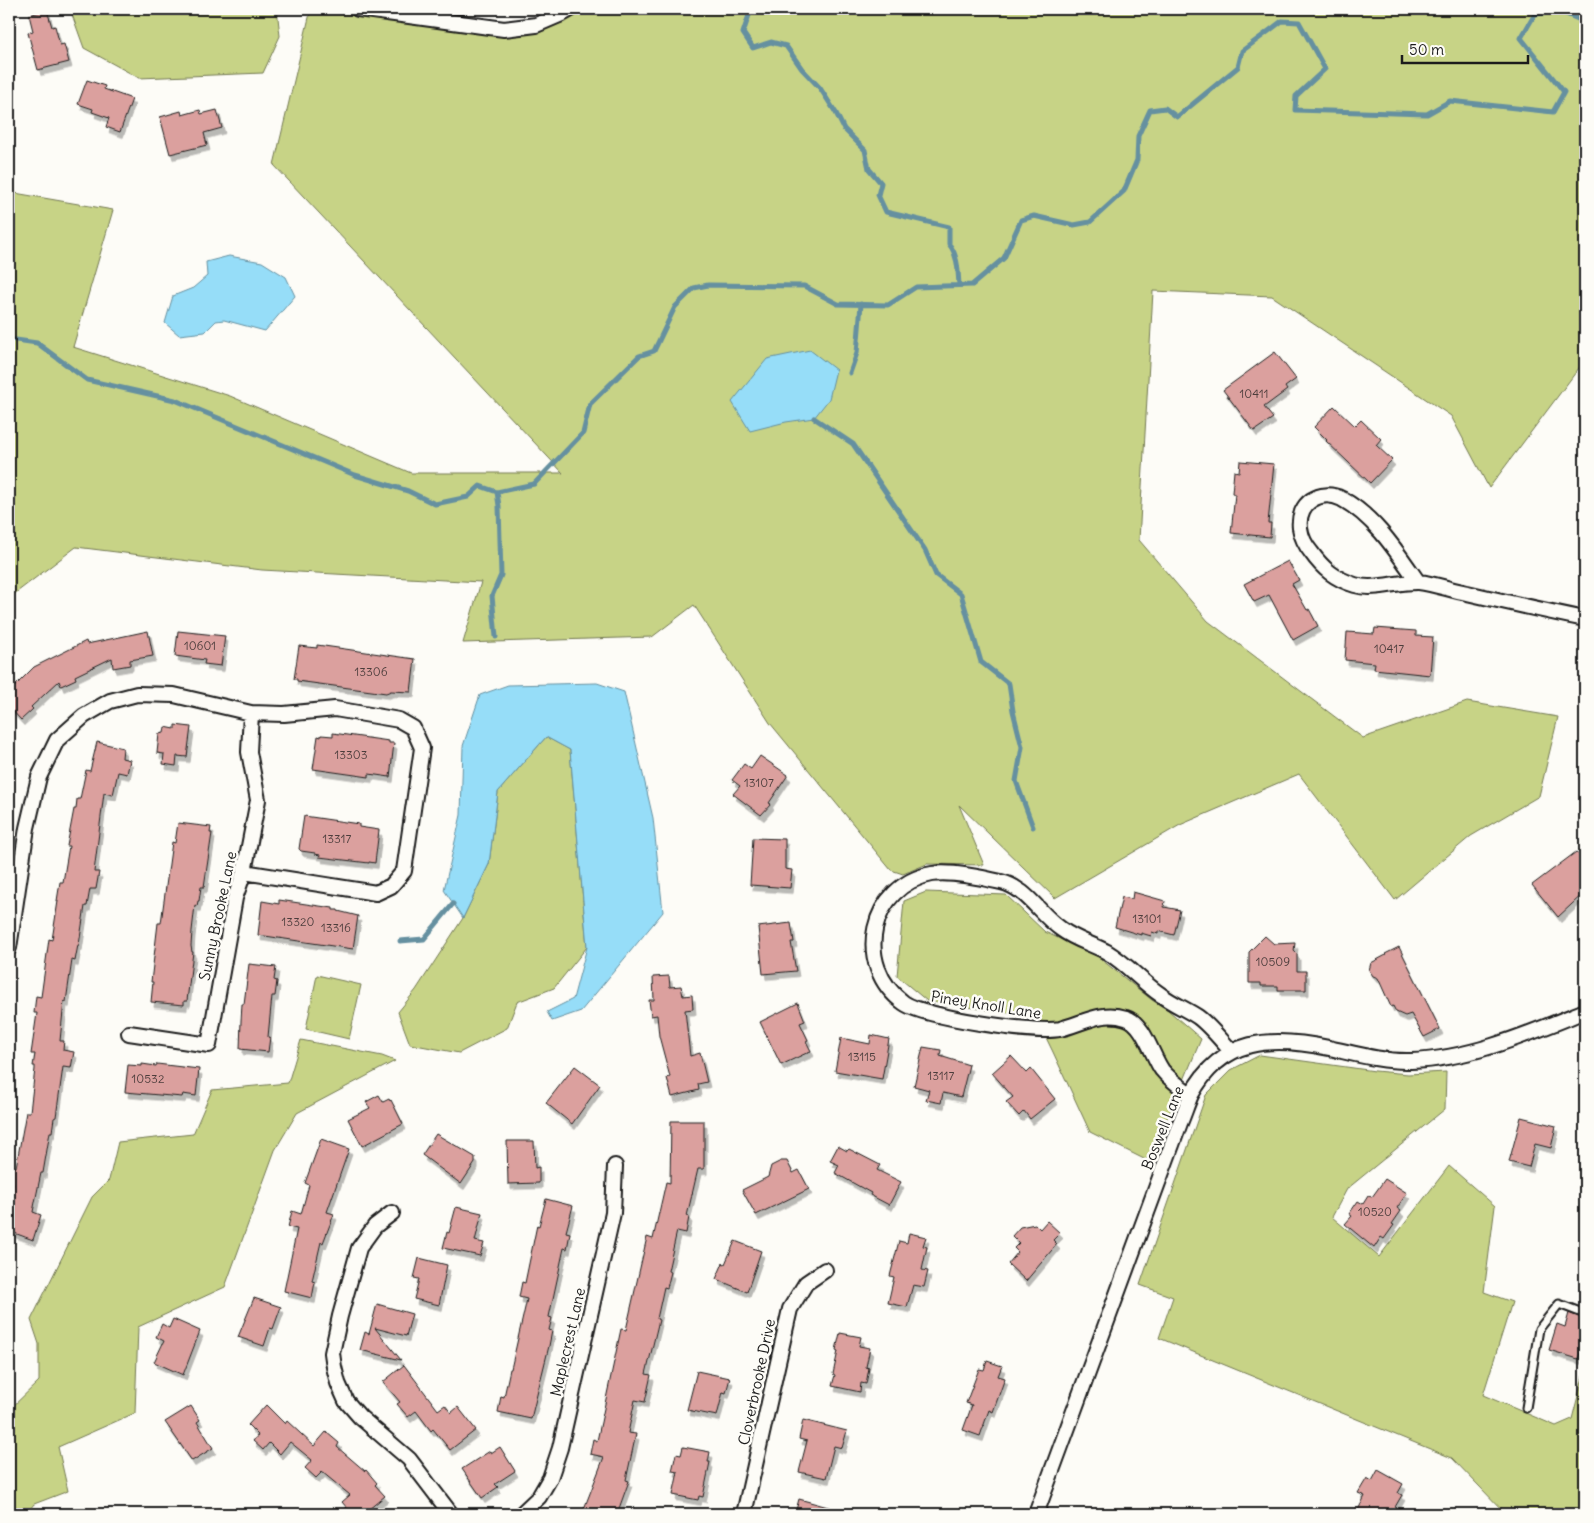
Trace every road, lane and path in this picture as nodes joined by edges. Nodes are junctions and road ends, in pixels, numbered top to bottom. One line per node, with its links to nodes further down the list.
1 (358, 9): 2 (street)
2 (571, 9)
3 (1418, 582): 3 (street); 4 (street)
4 (1585, 619)
5 (251, 713): 6 (street, Sunny Brooke Lane); 6 (street); 7 (street)
6 (244, 872): 9 (street, Sunny Brooke Lane)
7 (9, 948)
8 (1585, 1011): 10 (street, Boswell Lane)
9 (129, 1033)
10 (1231, 1051): 11 (street, Boswell Lane); 11 (street, Piney Knoll Lane)
11 (1192, 1095): 20 (street, Boswell Lane)
12 (615, 1166): 18 (street, Maplecrest Lane)
13 (392, 1212): 17 (street)
14 (825, 1270): 19 (street, Cloverbrooke Drive)
15 (1585, 1314): 16 (lane)
16 (1526, 1408)
17 (451, 1514)
18 (520, 1514)
19 (744, 1514)
20 (1036, 1514)

